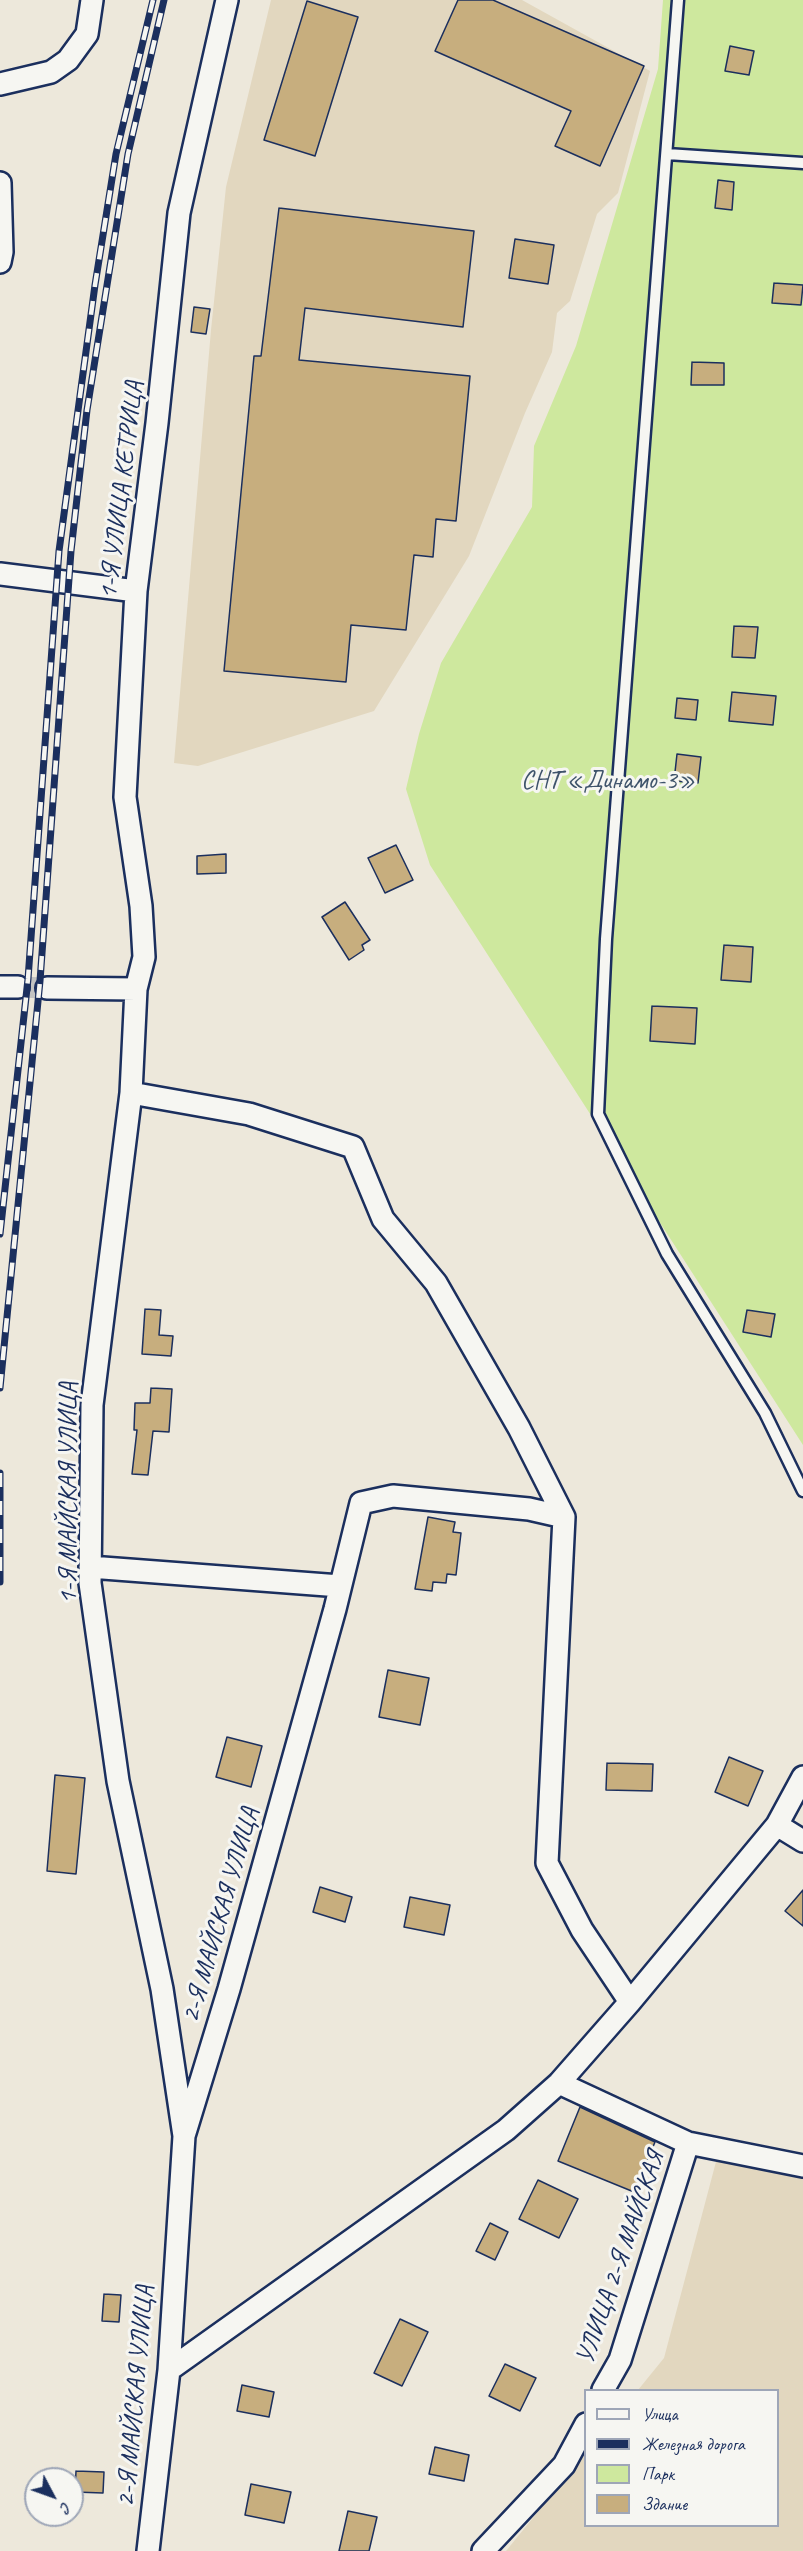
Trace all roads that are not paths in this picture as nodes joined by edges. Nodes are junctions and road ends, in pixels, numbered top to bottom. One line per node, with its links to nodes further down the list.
1 (92, 0): 4 (street)
2 (227, 0): 10 (street, 1-Я УЛИЦА КЕТРИЦА)
3 (678, 0): 5 (lane)
4 (0, 84)
5 (666, 154): 6 (lane); 14 (lane)
6 (803, 163)
7 (0, 183): 8 (street)
8 (0, 262)
9 (0, 574): 10 (street)
10 (136, 591): 12 (street, 1-Я УЛИЦА КЕТРИЦА)
11 (47, 988): 12 (street)
12 (136, 989): 13 (street, 1-Я МАЙСКАЯ УЛИЦА)
13 (131, 1093): 15 (street); 16 (street, 1-Я МАЙСКАЯ УЛИЦА)
14 (803, 1491)
15 (564, 1517): 17 (street, 2-Я МАЙСКАЯ УЛИЦА); 21 (street)
16 (90, 1567): 17 (street); 23 (street, 1-Я МАЙСКАЯ УЛИЦА)
17 (340, 1586): 23 (street, 2-Я МАЙСКАЯ УЛИЦА)
18 (803, 1777): 19 (street)
19 (777, 1825): 20 (street); 21 (street)
20 (803, 1841)
21 (630, 2002): 22 (street)
22 (559, 2083): 24 (street); 26 (street)
23 (184, 2136): 26 (street, 2-Я МАЙСКАЯ УЛИЦА)
24 (688, 2143): 25 (street); 27 (street, УЛИЦА 2-Я МАЙСКАЯ)
25 (803, 2166)
26 (169, 2370): 29 (street, 2-Я МАЙСКАЯ УЛИЦА)
27 (604, 2389)
28 (584, 2426): 30 (street)
29 (148, 2551)
30 (483, 2551)

